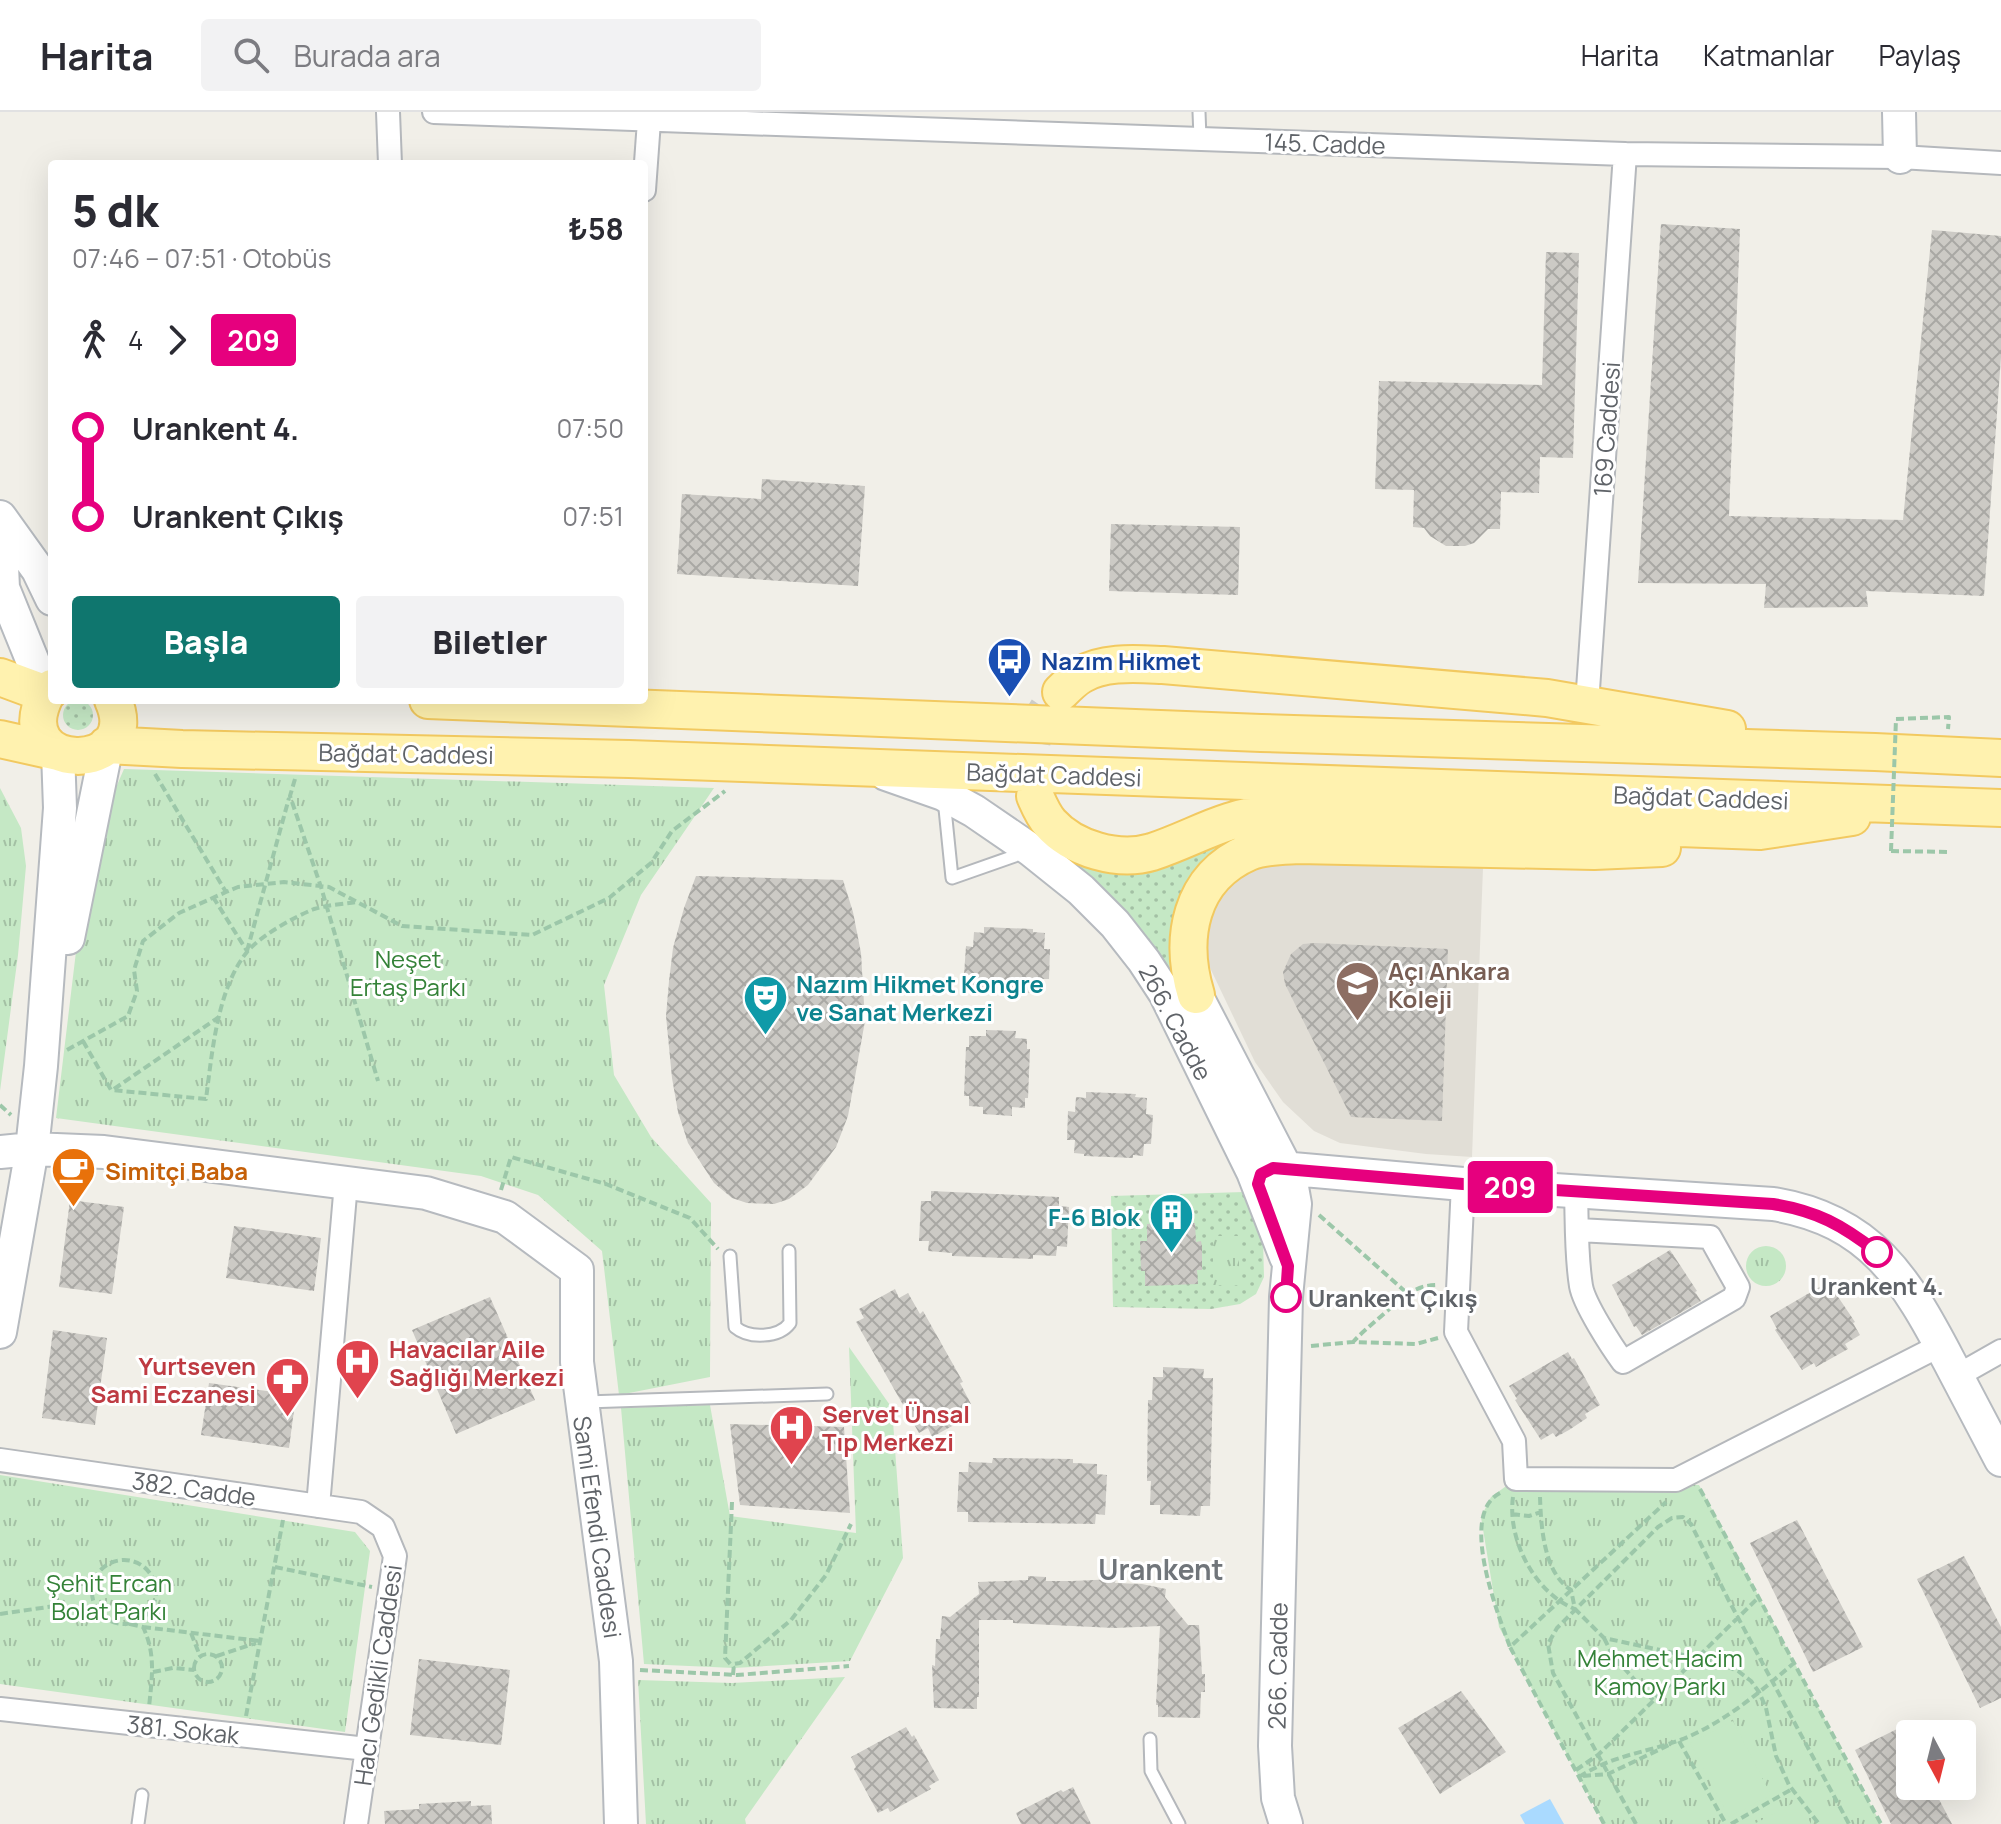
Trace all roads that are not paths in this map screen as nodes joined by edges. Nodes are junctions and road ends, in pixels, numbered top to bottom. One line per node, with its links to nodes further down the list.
1 (388, 112): 9 (street)
2 (434, 112): 5 (street, 145. Cadde)
3 (1199, 112): 6 (lane)
4 (1899, 112): 8 (main road)
5 (649, 117): 6 (street, 145. Cadde); 10 (street)
6 (1200, 138): 7 (street, 145. Cadde)
7 (1625, 154): 8 (street, 145. Cadde); 21 (street, 169 Caddesi)
8 (1900, 157): 11 (street, 145. Cadde)
9 (390, 160)
10 (646, 160)
11 (2001, 163)
12 (0, 519): 13 (main road); 15 (main road)
13 (48, 591)
14 (0, 677): 16 (main road)
15 (48, 689)
16 (48, 691)
17 (1061, 692): 21 (main road)
18 (48, 693): 24 (main road)
19 (114, 704): 23 (main road)
20 (630, 704): 25 (main road, Bağdat Caddesi)
21 (1587, 704): 25 (main road)
22 (0, 739): 24 (main road, Bağdat Caddesi)
23 (107, 745): 24 (main road, Bağdat Caddesi); 27 (main road, Bağdat Caddesi); 35 (main road)
24 (58, 752): 35 (main road)
25 (1875, 752): 26 (main road, Bağdat Caddesi)
26 (2001, 758)
27 (868, 767): 28 (main road, 266. Cadde); 30 (main road, Bağdat Caddesi)
28 (943, 794): 33 (main road, 266. Cadde); 33 (lane)
29 (1035, 796): 32 (main road)
30 (1896, 804): 31 (main road, Bağdat Caddesi); 32 (main road)
31 (2001, 808)
32 (1760, 831): 34 (main road)
33 (1031, 850): 40 (main road, 266. Cadde)
34 (1196, 995): 40 (main road, 266. Cadde)
35 (53, 1059): 36 (main road)
36 (32, 1149): 37 (main road, Sami Efendi Caddesi); 38 (main road, Sami Efendi Caddesi); 45 (main road)
37 (0, 1152)
38 (346, 1183): 50 (main road, Sami Efendi Caddesi); 53 (street)
39 (1463, 1184): 40 (main road); 41 (main road); 46 (street)
40 (1276, 1186): 63 (main road, 266. Cadde)
41 (1576, 1192): 42 (street); 46 (main road)
42 (1578, 1230): 42 (street)
43 (789, 1251): 44 (lane)
44 (730, 1256)
45 (0, 1332)
46 (1941, 1345): 48 (main road)
47 (2001, 1351): 48 (street)
48 (1957, 1376): 52 (main road)
49 (827, 1394): 50 (lane)
50 (582, 1402): 61 (main road, Sami Efendi Caddesi)
51 (0, 1460): 53 (street, 382. Cadde)
52 (2001, 1460)
53 (318, 1506): 54 (street, 382. Cadde)
54 (383, 1527): 57 (street, Hacı Gedikli Caddesi)
55 (0, 1709): 57 (street, 381. Sokak)
56 (1150, 1739): 62 (lane)
57 (367, 1749): 60 (street, Hacı Gedikli Caddesi)
58 (142, 1795): 59 (lane)
59 (138, 1824)
60 (356, 1824)
61 (621, 1824)
62 (1179, 1824)
63 (1286, 1824)

